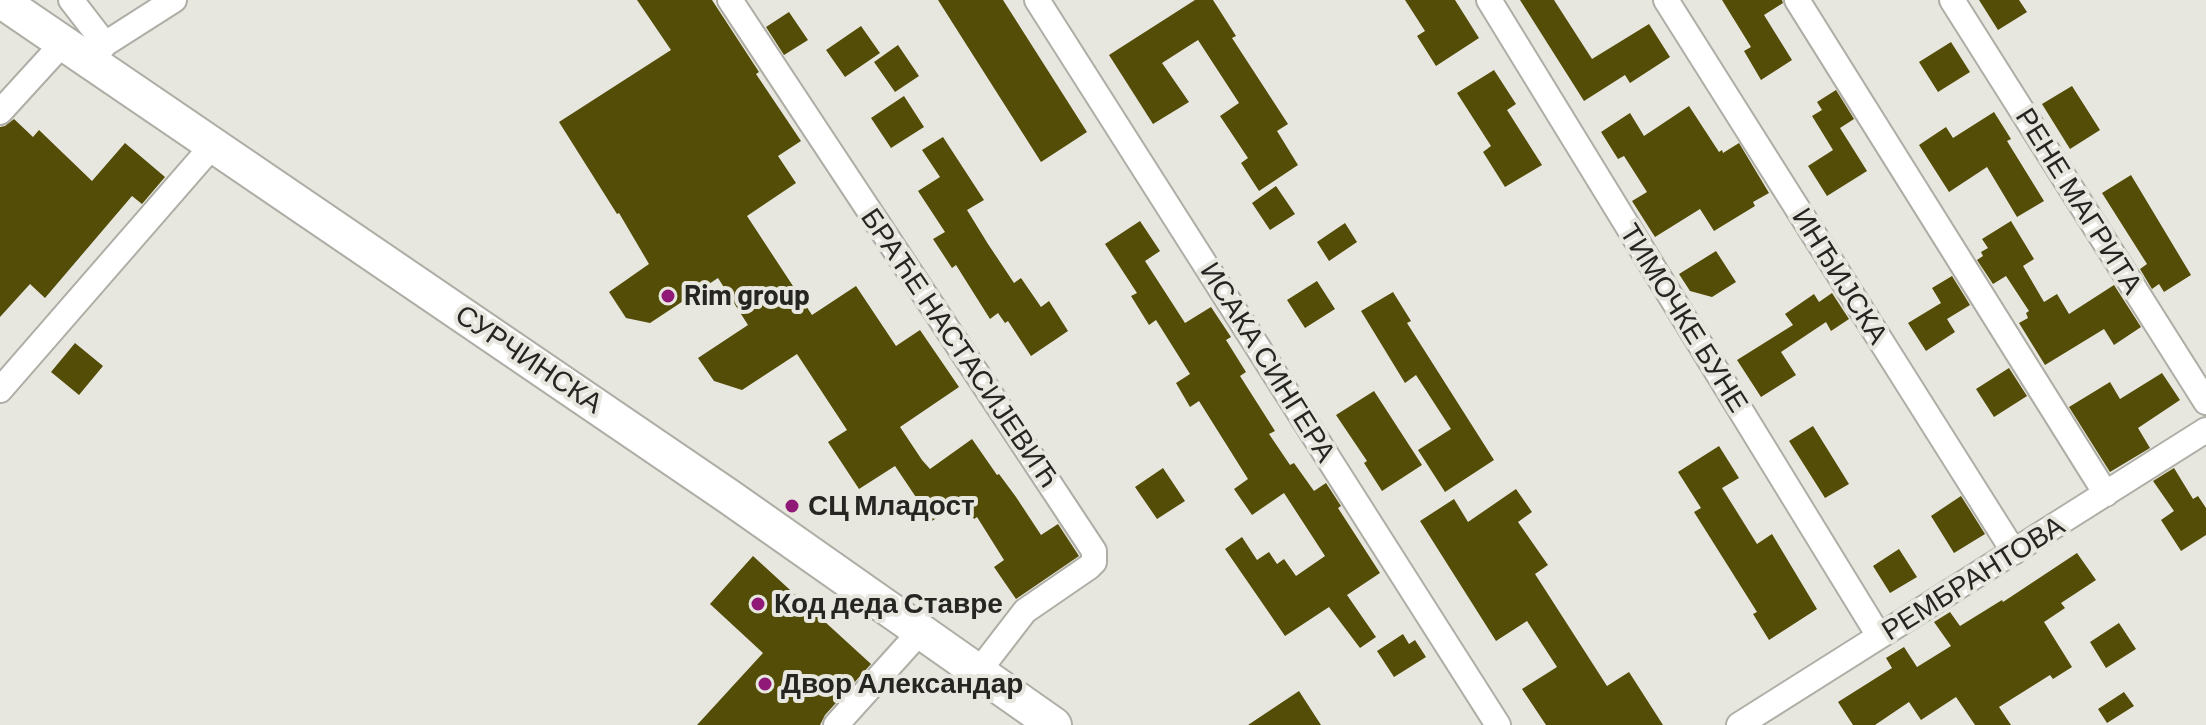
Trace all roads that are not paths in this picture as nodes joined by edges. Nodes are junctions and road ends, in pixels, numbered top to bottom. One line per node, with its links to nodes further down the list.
1 (71, 0): 10 (street)
2 (174, 0): 10 (street)
3 (730, 0): 20 (street, БРАЋЕ НАСТАСИЈЕВИЋ)
4 (1037, 0): 23 (street, ИСАКА СИНГЕРА)
5 (1489, 0): 19 (street, ТИМОЧКЕ БУНЕ)
6 (1666, 0): 17 (street, ИНЂИЈСКА)
7 (1797, 0): 16 (street)
8 (1952, 0): 14 (street, РЕНЕ МАГРИТА)
9 (3, 7): 10 (main road, СУРЧИНСКА)
10 (86, 50): 11 (street); 12 (main road, СУРЧИНСКА)
11 (0, 112)
12 (214, 144): 13 (street); 18 (main road, СУРЧИНСКА)
13 (0, 390)
14 (2206, 402)
15 (2206, 430): 16 (street, РЕМБРАНТОВА)
16 (2106, 494): 17 (street, РЕМБРАНТОВА)
17 (2014, 552): 19 (street, РЕМБРАНТОВА)
18 (919, 633): 20 (main road, СУРЧИНСКА); 21 (street)
19 (1879, 636): 24 (street, РЕМБРАНТОВА)
20 (978, 672): 22 (main road, СУРЧИНСКА)
21 (836, 725)
22 (1054, 725)
23 (1498, 725)
24 (1739, 725)

